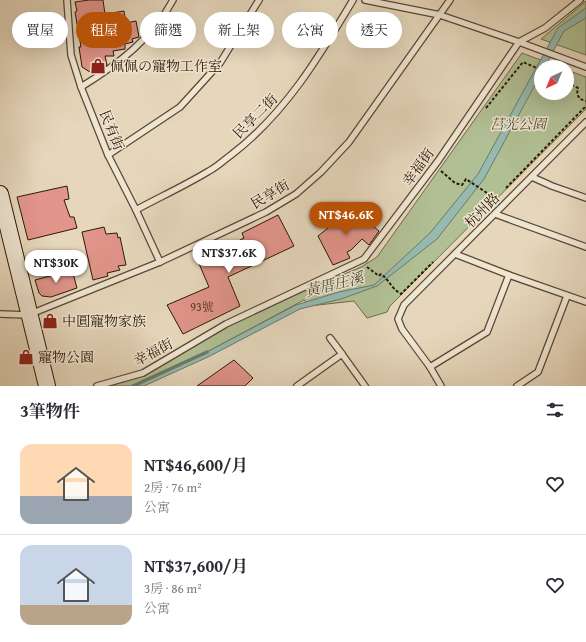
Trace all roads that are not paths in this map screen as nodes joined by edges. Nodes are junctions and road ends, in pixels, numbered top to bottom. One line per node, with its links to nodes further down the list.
1 (67, 0): 13 (lane, 民有街)
2 (173, 0): 13 (lane)
3 (259, 0): 15 (lane)
4 (352, 0): 19 (lane, 民享二街)
5 (365, 0): 9 (lane)
6 (402, 0): 9 (lane)
7 (450, 0): 10 (lane, 民享街)
8 (580, 0): 11 (lane, 幸福街)
9 (401, 7): 10 (lane)
10 (440, 15): 11 (lane); 23 (lane, 民享街)
11 (519, 42): 12 (lane); 34 (lane, 幸福街)
12 (586, 67)
13 (81, 87): 15 (lane, 民有街)
14 (586, 122): 16 (lane, 杭州路)
15 (108, 155): 19 (lane, 民有街)
16 (532, 177): 18 (lane); 20 (lane, 杭州路)
17 (0, 194): 28 (main road)
18 (586, 198)
19 (136, 210): 23 (lane, 民有街)
20 (495, 214): 21 (lane); 22 (lane, 杭州路)
21 (586, 247)
22 (455, 254): 24 (lane); 31 (lane, 杭州路)
23 (160, 262): 28 (lane, 民享街)
24 (508, 275): 25 (lane); 31 (lane)
25 (567, 296): 26 (lane); 32 (lane)
26 (586, 302)
27 (0, 314): 28 (lane)
28 (28, 315): 33 (main road)
29 (330, 338): 30 (lane)
30 (342, 354): 35 (lane); 36 (lane)
31 (430, 367): 37 (lane)
32 (520, 385)
33 (47, 386)
34 (97, 386)
35 (297, 386)
36 (365, 386)
37 (441, 386)

